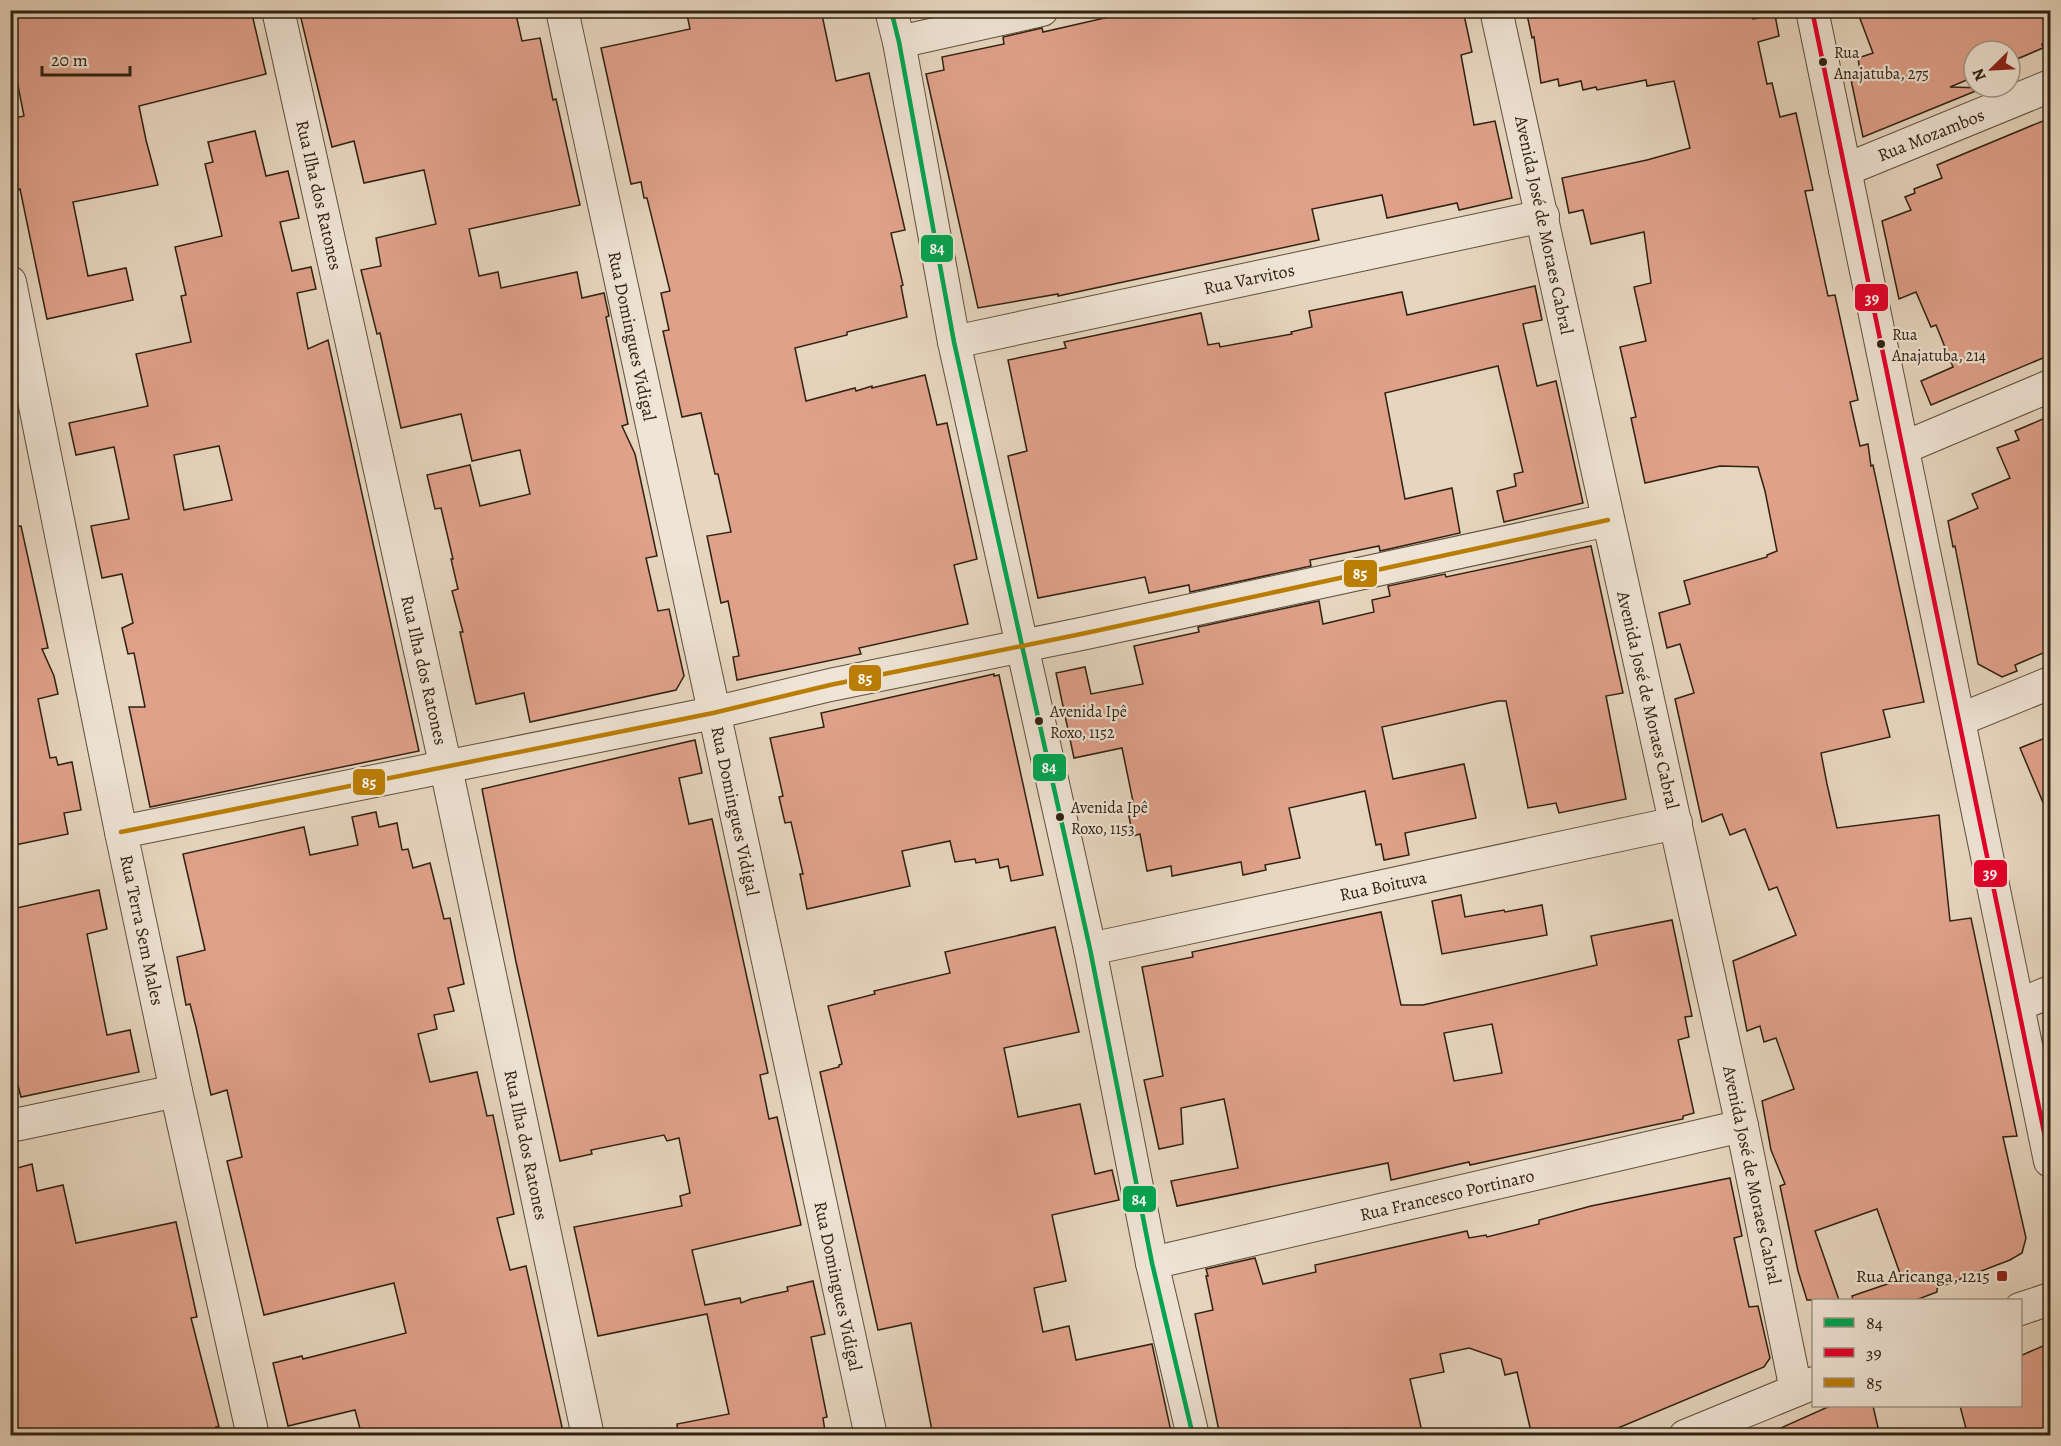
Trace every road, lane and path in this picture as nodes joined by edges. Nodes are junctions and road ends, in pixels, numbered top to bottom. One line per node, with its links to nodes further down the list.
1 (278, 10): 20 (street, Rua Ilha dos Ratones)
2 (562, 10): 18 (street, Rua Domingues Vidigal)
3 (891, 10): 7 (street)
4 (1042, 10): 7 (street)
5 (1496, 10): 10 (street, Avenida José de Moraes Cabral)
6 (1812, 10): 9 (street)
7 (899, 42): 12 (street)
8 (2050, 86): 9 (street, Rua Mozambos)
9 (1845, 170): 14 (street)
10 (1543, 216): 12 (street, Rua Varvitos); 15 (street, Avenida José de Moraes Cabral)
11 (10, 282): 22 (street, Rua Terra Sem Males)
12 (954, 342): 16 (street)
13 (2050, 386): 14 (street)
14 (1903, 448): 19 (street)
15 (1608, 520): 16 (street); 21 (street, Avenida José de Moraes Cabral)
16 (1022, 646): 18 (street); 23 (street)
17 (2050, 683): 19 (street)
18 (713, 713): 20 (street); 36 (street, Rua Domingues Vidigal)
19 (1959, 720): 25 (street)
20 (446, 768): 22 (street); 35 (street, Rua Ilha dos Ratones)
21 (1676, 823): 23 (street, Rua Boituva); 28 (street, Avenida José de Moraes Cabral)
22 (122, 832): 26 (street, Rua Terra Sem Males)
23 (1090, 950): 30 (street)
24 (2050, 992): 25 (street)
25 (2018, 1005): 29 (street)
26 (176, 1090): 27 (street); 34 (street, Rua Terra Sem Males)
27 (10, 1126)
28 (1742, 1126): 30 (street, Rua Francesco Portinaro); 33 (street, Avenida José de Moraes Cabral)
29 (2050, 1161)
30 (1152, 1263): 37 (street)
31 (2050, 1299): 32 (street)
32 (2022, 1308)
33 (1805, 1387): 38 (street)
34 (253, 1436)
35 (588, 1436)
36 (871, 1436)
37 (1193, 1436)
38 (1685, 1436)

